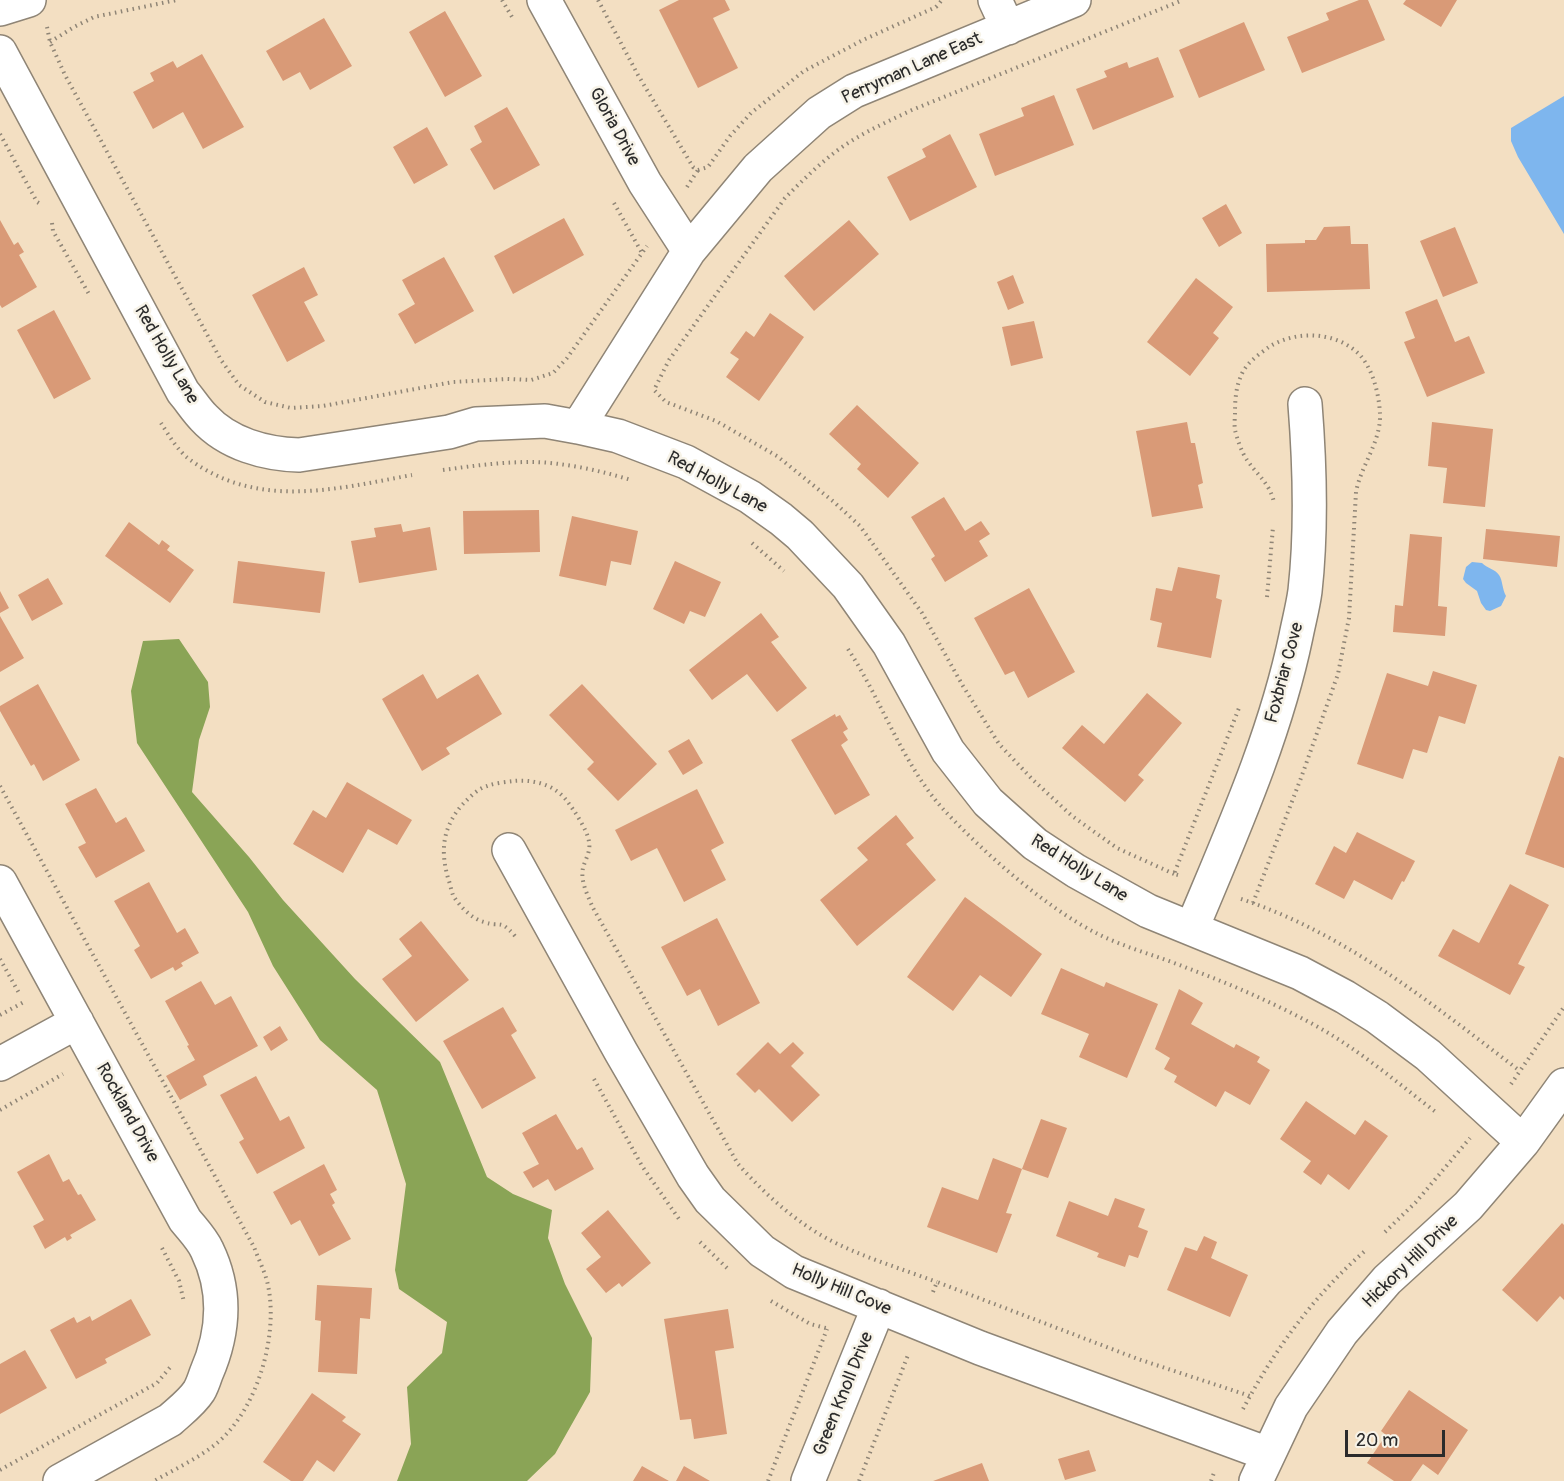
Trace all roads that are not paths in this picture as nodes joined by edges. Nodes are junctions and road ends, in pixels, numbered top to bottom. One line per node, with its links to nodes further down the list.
1 (544, 0): 7 (street, Gloria Drive)
2 (1074, 0): 5 (street, Perryman Lane East)
3 (0, 9): 4 (street)
4 (37, 10)
5 (1002, 14): 7 (street, Perryman Lane East)
6 (0, 52): 9 (street, Red Holly Lane)
7 (689, 251): 9 (street, Perryman Lane East)
8 (1305, 404): 12 (street, Foxbriar Cove)
9 (578, 426): 12 (street, Red Holly Lane)
10 (509, 850): 17 (street, Holly Hill Cove)
11 (0, 882): 13 (street, Rockland Drive)
12 (1192, 928): 16 (street, Red Holly Lane)
13 (77, 1022): 14 (street); 19 (street, Rockland Drive)
14 (0, 1064)
15 (1564, 1085): 16 (street, Hickory Hill Drive)
16 (1523, 1142): 18 (street, Hickory Hill Drive)
17 (879, 1306): 18 (street, Holly Hill Cove); 20 (street, Green Knoll Drive)
18 (1262, 1468)
19 (60, 1481)
20 (808, 1481)

